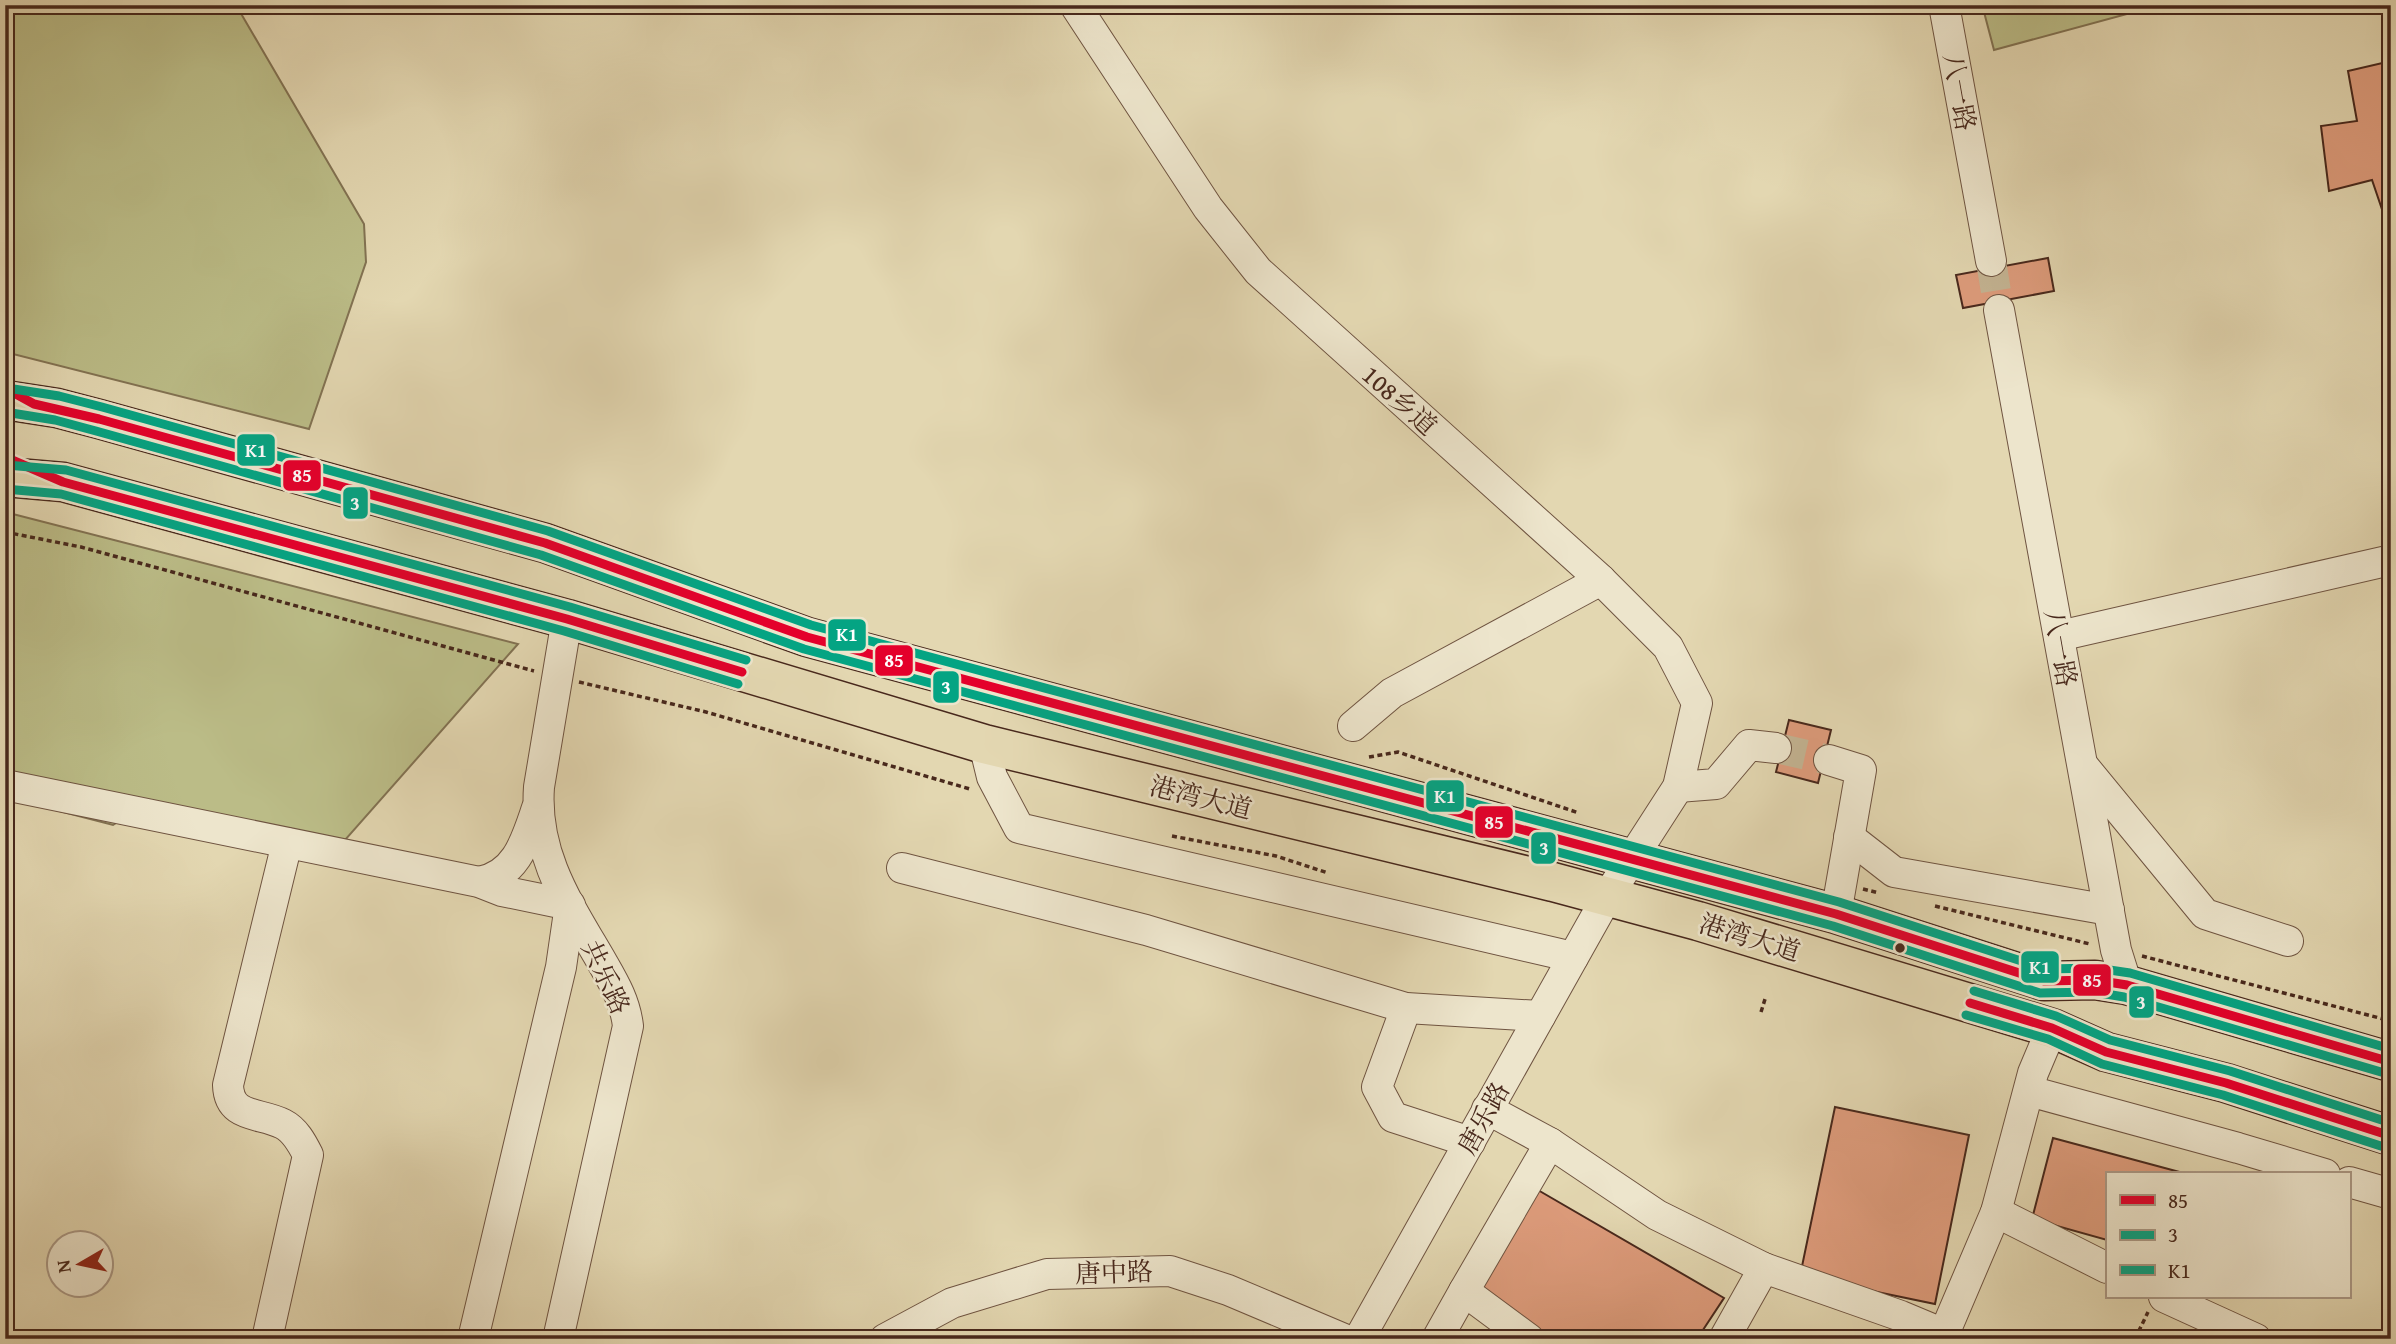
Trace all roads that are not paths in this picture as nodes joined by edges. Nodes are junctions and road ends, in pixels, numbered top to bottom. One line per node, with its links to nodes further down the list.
1 (1075, 5): 8 (street, 108乡道)
2 (1944, 5): 3 (street, 八一路)
3 (1991, 261)
4 (1999, 310): 10 (street, 八一路)
5 (15, 397): 21 (highway, 港湾大道)
6 (5, 477): 9 (highway, 港湾大道)
7 (2391, 560): 10 (street)
8 (1601, 580): 11 (street); 17 (street, 108乡道)
9 (567, 619): 12 (highway, 港湾大道); 18 (street, 共乐路)
10 (2059, 636): 15 (street, 八一路)
11 (1353, 726)
12 (984, 744): 24 (highway, 港湾大道); 29 (street)
13 (1776, 748): 17 (street)
14 (1829, 760): 19 (street)
15 (2082, 764): 26 (street, 八一路); 28 (street)
16 (5, 785): 20 (street)
17 (1678, 787): 21 (street, 唐乐路)
18 (537, 808): 23 (street); 25 (street, 共乐路)
19 (1849, 837): 26 (street); 27 (street)
20 (287, 843): 23 (street); 50 (street)
21 (1632, 858): 24 (street, 唐乐路); 27 (highway, 港湾大道)
22 (902, 868): 33 (street)
23 (479, 882): 25 (street)
24 (1607, 897): 29 (street, 唐乐路); 35 (highway, 港湾大道)
25 (570, 905): 30 (street, 共乐路); 31 (street)
26 (2109, 910): 32 (street, 八一路)
27 (1836, 914): 32 (highway, 港湾大道)
28 (2288, 942)
29 (1573, 957): 34 (street, 唐乐路)
30 (603, 963): 31 (street); 52 (street, 共乐路)
31 (561, 967): 51 (street)
32 (2127, 985): 36 (highway, 港湾大道)
33 (1406, 1008): 34 (street); 40 (street)
34 (1540, 1016): 38 (street, 唐乐路)
35 (2052, 1028): 37 (street); 39 (highway, 港湾大道)
36 (2391, 1062)
37 (2029, 1091): 42 (street); 45 (street)
38 (1487, 1109): 40 (street, 唐乐路); 41 (street)
39 (2391, 1136)
40 (1470, 1142): 55 (street, 唐乐路)
41 (1549, 1143): 47 (street); 48 (street)
42 (2318, 1172)
43 (2350, 1182): 44 (street)
44 (2391, 1195)
45 (1996, 1212): 46 (street); 47 (street)
46 (2106, 1267)
47 (1764, 1268): 58 (street)
48 (1464, 1292): 56 (street); 57 (street)
49 (2157, 1302): 59 (street)
50 (267, 1339)
51 (473, 1339)
52 (558, 1339)
53 (885, 1339): 54 (street, 唐中路)
54 (1344, 1339)
55 (1359, 1339)
56 (1437, 1339)
57 (1529, 1339)
58 (1724, 1339)
59 (2256, 1339)

